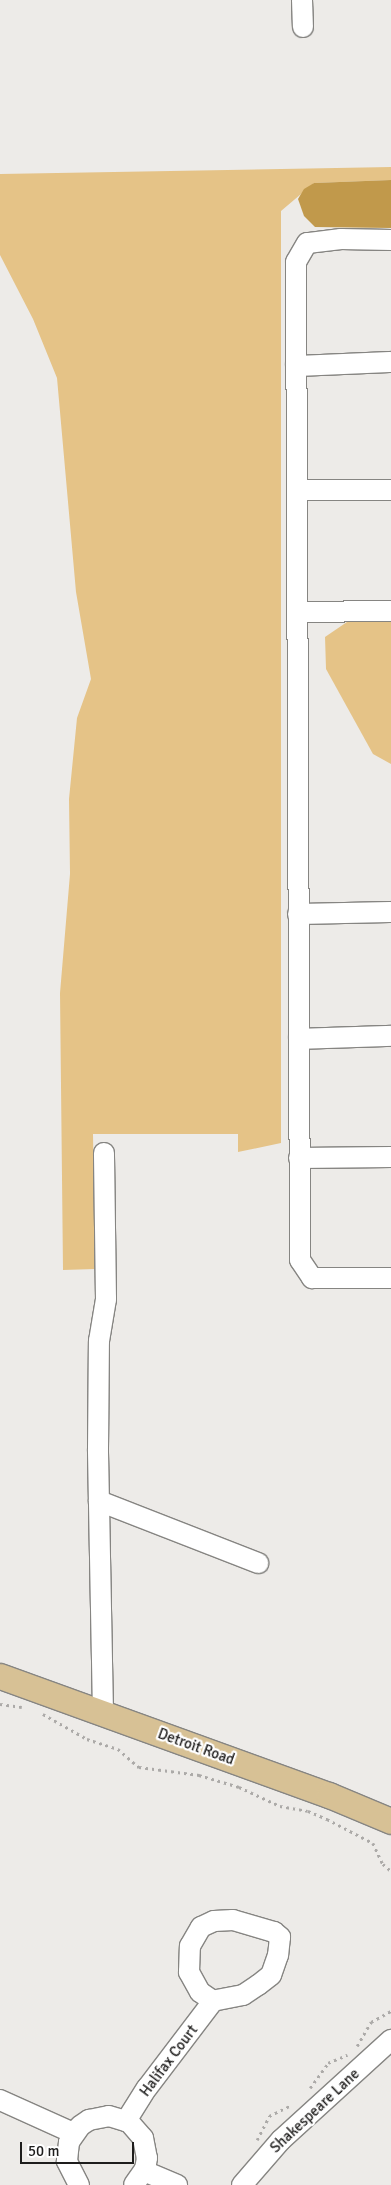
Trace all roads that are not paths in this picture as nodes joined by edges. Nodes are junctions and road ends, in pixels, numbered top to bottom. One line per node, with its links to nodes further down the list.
1 (302, 0): 2 (street)
2 (303, 27)
3 (391, 240): 5 (street)
4 (391, 362): 5 (street)
5 (296, 366): 6 (street)
6 (297, 490): 7 (street); 9 (street)
7 (391, 490)
8 (391, 611): 9 (street)
9 (297, 612): 11 (street)
10 (391, 912): 11 (street)
11 (298, 914): 13 (street)
12 (391, 1036): 13 (street)
13 (299, 1039): 16 (street)
14 (104, 1153): 18 (street)
15 (391, 1157): 16 (street)
16 (299, 1158): 17 (street)
17 (391, 1278)
18 (99, 1501): 19 (street); 21 (street)
19 (258, 1563)
20 (0, 1676): 21 (main road, Detroit Road)
21 (103, 1713): 22 (main road, Detroit Road)
22 (391, 1821)
23 (212, 2001): 23 (street); 26 (street, Halifax Court)
24 (391, 2040): 31 (street, Shakespeare Lane)
25 (0, 2100): 27 (street)
26 (126, 2121): 27 (street); 28 (street)
27 (73, 2133): 29 (street)
28 (139, 2178): 30 (street)
29 (79, 2185)
30 (177, 2185)
31 (242, 2185)

